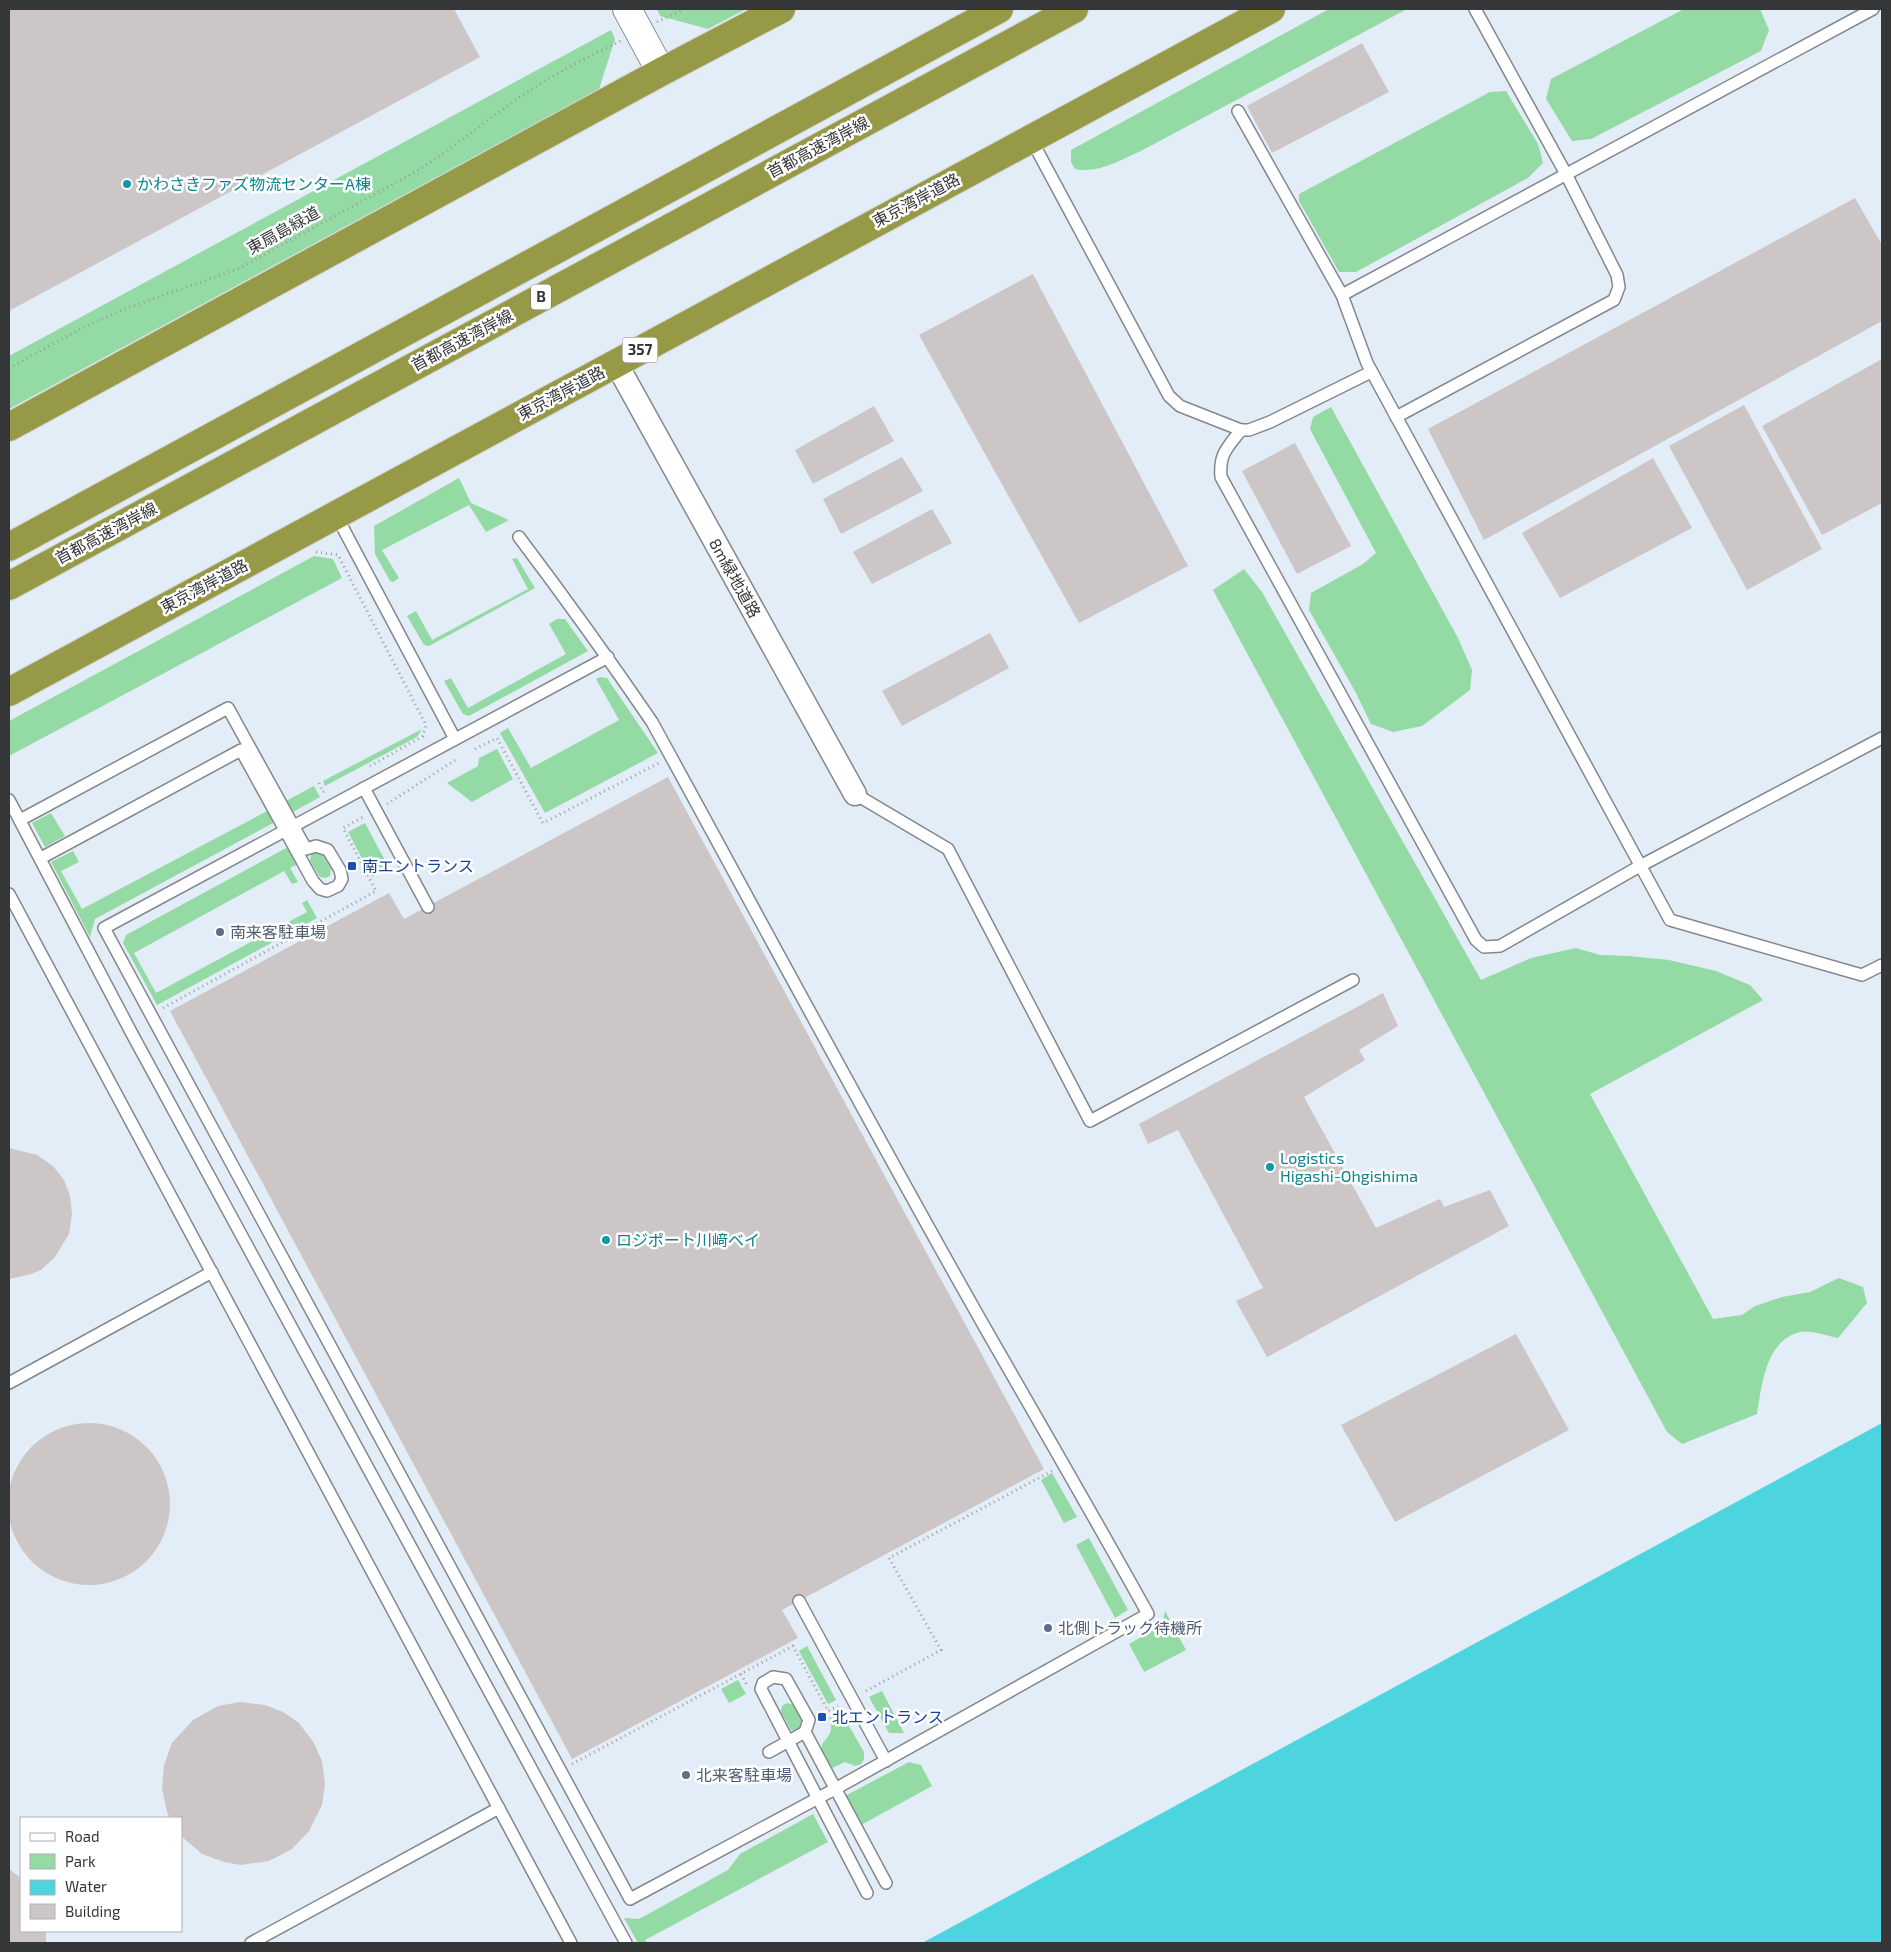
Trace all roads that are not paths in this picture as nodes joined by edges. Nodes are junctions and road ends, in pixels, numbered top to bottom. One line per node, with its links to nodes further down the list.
1 (781, 9): 8 (highway)
2 (999, 9): 20 (highway, 首都高速湾岸線 / B)
3 (1074, 9): 21 (highway, 首都高速湾岸線 / B)
4 (1271, 9): 10 (highway, 東京湾岸道路 / 357)
5 (1474, 9): 11 (lane)
6 (1873, 9): 11 (lane)
7 (633, 20): 8 (street)
8 (661, 72): 16 (highway)
9 (1238, 111): 12 (lane)
10 (1030, 138): 13 (highway, 東京湾岸道路 / 357); 17 (lane)
11 (1566, 174): 12 (lane); 15 (lane)
12 (1342, 295): 14 (lane)
13 (616, 363): 18 (highway, 東京湾岸道路 / 357); 27 (street, 8m緑地道路)
14 (1372, 372): 15 (lane); 17 (lane)
15 (1396, 417): 32 (lane)
16 (9, 427)
17 (1241, 430): 32 (lane)
18 (336, 515): 23 (highway, 東京湾岸道路 / 357); 25 (lane)
19 (520, 537): 22 (lane)
20 (9, 547)
21 (9, 586)
22 (608, 657): 25 (lane); 43 (lane)
23 (9, 692)
24 (1882, 738): 32 (lane)
25 (455, 739): 26 (lane)
26 (364, 788): 30 (lane); 34 (lane)
27 (855, 794): 36 (lane)
28 (9, 800): 29 (lane)
29 (20, 820): 30 (lane); 31 (lane)
30 (289, 828): 30 (lane); 31 (lane); 45 (lane)
31 (41, 858): 51 (lane)
32 (1640, 866): 35 (lane)
33 (9, 894): 37 (lane)
34 (428, 907)
35 (1882, 964)
36 (1353, 980)
37 (212, 1272): 38 (lane); 46 (lane)
38 (9, 1383)
39 (799, 1601): 43 (lane)
40 (805, 1732): 41 (lane); 41 (lane); 44 (lane)
41 (788, 1742): 42 (lane); 45 (lane)
42 (769, 1752)
43 (886, 1761): 44 (lane)
44 (835, 1789): 45 (lane); 47 (lane)
45 (817, 1798): 48 (lane)
46 (499, 1808): 49 (lane); 50 (lane)
47 (886, 1883)
48 (868, 1893)
49 (251, 1943)
50 (571, 1943)
51 (626, 1943)

